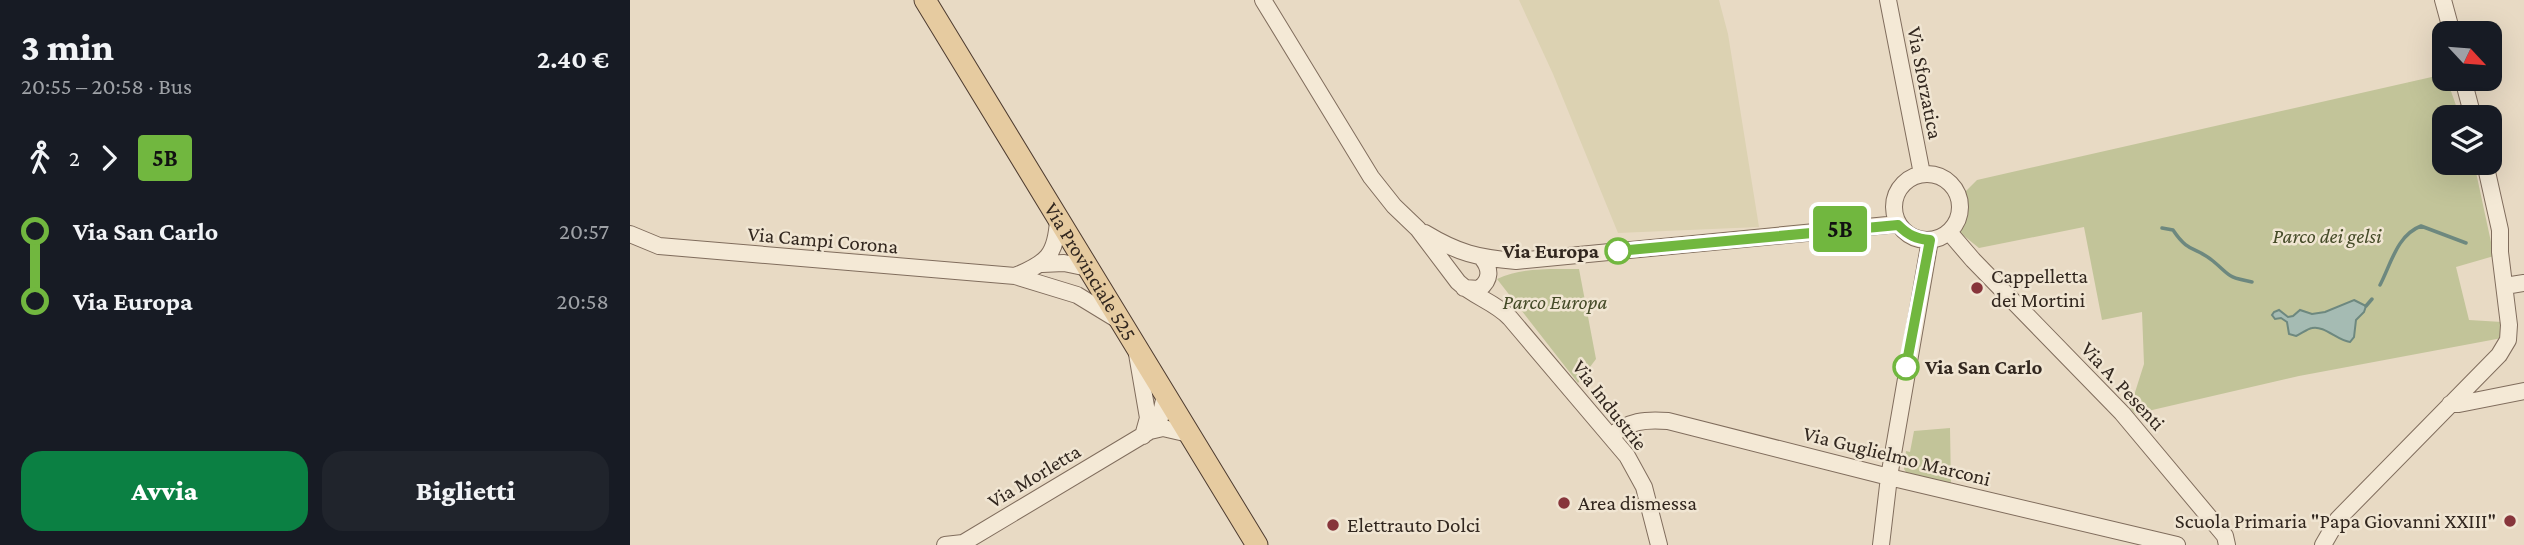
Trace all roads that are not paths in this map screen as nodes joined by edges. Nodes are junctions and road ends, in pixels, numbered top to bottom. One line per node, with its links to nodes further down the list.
1 (925, 0): 8 (main road, Via Provinciale 525)
2 (1263, 0): 10 (street, Via Industrie)
3 (1888, 0): 6 (street, Via Sforzatica)
4 (2443, 0): 5 (street)
5 (2449, 21)
6 (1922, 174): 9 (street); 11 (street)
7 (2488, 175): 22 (street)
8 (1058, 220): 16 (street); 17 (main road, Via Provinciale 525)
9 (1898, 225): 13 (street); 15 (street)
10 (1418, 229): 14 (street, Via Industrie); 21 (street, Via Industrie)
11 (1949, 232): 13 (street); 39 (street, Via A. Pesenti)
12 (630, 233): 18 (street, Via Campi Corona)
13 (1930, 240): 33 (street)
14 (1477, 257): 15 (street); 19 (street, Via Industrie); 21 (street)
15 (1516, 261): 19 (street)
16 (1042, 264): 17 (street, Via Campi Corona); 18 (street, Via Campi Corona)
17 (1088, 268): 23 (street); 25 (main road, Via Provinciale 525)
18 (1015, 276): 23 (street, Via Campi Corona)
19 (1488, 279): 21 (street); 24 (street, Via Industrie)
20 (2524, 283): 22 (street)
21 (1461, 285): 24 (street, Via Industrie)
22 (2505, 286): 29 (street)
23 (1052, 287): 25 (street, Via Campi Corona)
24 (1499, 307): 32 (street, Via Industrie)
25 (1120, 321): 26 (main road, Via Provinciale 525)
26 (1135, 345): 28 (main road, Via Provinciale 525); 30 (street)
27 (2524, 391): 29 (street)
28 (1165, 395): 30 (street); 31 (main road, Via Provinciale 525)
29 (2450, 404): 40 (street)
30 (1146, 434): 31 (street); 34 (street, Via Morletta)
31 (1189, 434): 35 (main road, Via Provinciale 525)
32 (1611, 436): 33 (street, Via Guglielmo Marconi); 36 (street, Via Industrie)
33 (1889, 477): 37 (street); 38 (street, Via Guglielmo Marconi)
34 (945, 545)
35 (1257, 545)
36 (1659, 545)
37 (1881, 545)
38 (2177, 545)
39 (2227, 545)
40 (2323, 545)

